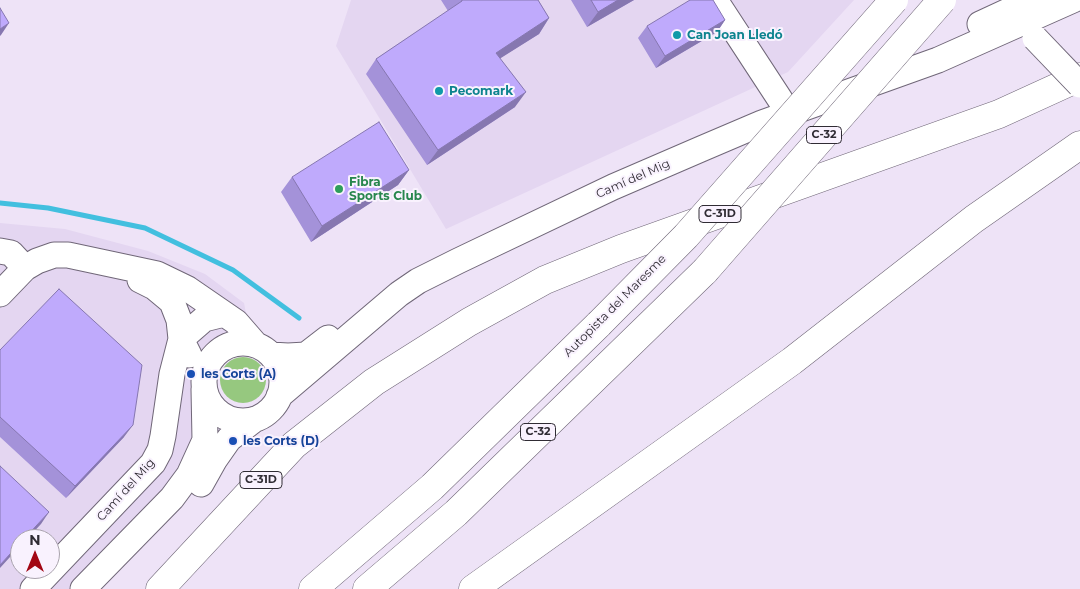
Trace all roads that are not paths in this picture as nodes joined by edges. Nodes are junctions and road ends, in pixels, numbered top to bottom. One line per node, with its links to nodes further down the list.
1 (715, 0): 11 (street)
2 (894, 0): 27 (highway, Autopista del Maresme / C-32, bridge)
3 (942, 0): 28 (highway, C-32, bridge)
4 (1032, 0): 8 (street, Camí del Mig)
5 (1044, 0): 7 (street, Camí del Mig)
6 (1073, 0): 7 (street, Camí del Mig)
7 (1029, 31): 8 (street, Camí del Mig); 10 (street, bridge); 21 (street, Camí del Mig)
8 (964, 32): 11 (street, Camí del Mig)
9 (1080, 77): 26 (highway, C-31D)
10 (1080, 86)
11 (783, 104): 19 (street, Camí del Mig)
12 (1080, 146): 29 (highway)
13 (0, 251): 15 (street)
14 (111, 266): 15 (street); 17 (street); 18 (street)
15 (25, 268): 16 (street)
16 (0, 294)
17 (224, 314): 18 (street); 19 (street)
18 (181, 339): 20 (street); 23 (street, Camí del Mig)
19 (263, 350): 20 (street); 21 (street)
20 (204, 384): 22 (street); 24 (street)
21 (279, 396): 22 (street)
22 (255, 419): 25 (street)
23 (33, 589)
24 (83, 589)
25 (102, 589)
26 (160, 589)
27 (313, 589)
28 (367, 589)
29 (473, 589)

